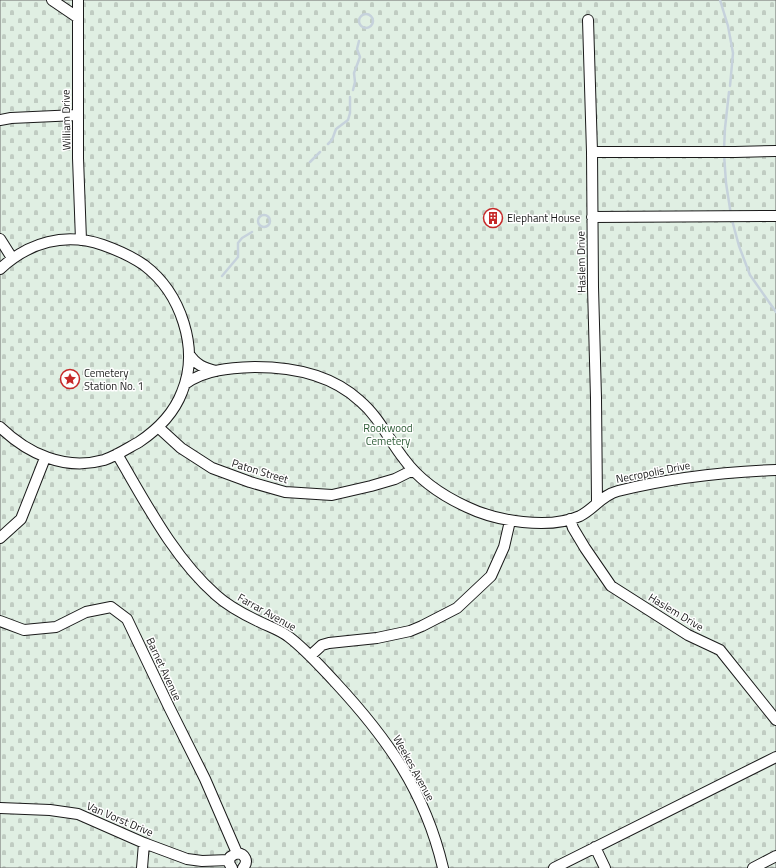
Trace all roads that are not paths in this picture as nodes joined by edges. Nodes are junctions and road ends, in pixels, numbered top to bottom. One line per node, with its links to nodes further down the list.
1 (52, 0): 3 (street)
2 (78, 0): 3 (street, William Drive)
3 (77, 17): 5 (street, William Drive)
4 (588, 20): 8 (street, Haslem Drive)
5 (77, 115): 6 (street); 12 (street, William Drive)
6 (0, 120)
7 (776, 151): 8 (street)
8 (592, 152): 10 (street, Haslem Drive)
9 (776, 216): 10 (street)
10 (592, 217): 24 (street, Haslem Drive)
11 (0, 239): 13 (street)
12 (81, 240): 13 (street); 15 (street)
13 (12, 258): 14 (street)
14 (0, 269)
15 (189, 354): 16 (street, Necropolis Drive); 17 (street)
16 (216, 371): 17 (street, Necropolis Drive); 22 (street, Necropolis Drive)
17 (185, 384): 19 (street)
18 (0, 427): 21 (street)
19 (158, 428): 20 (street); 22 (street, Paton Street)
20 (117, 454): 21 (street); 29 (street, Farrar Avenue)
21 (45, 458): 27 (street)
22 (413, 470): 26 (street, Necropolis Drive)
23 (776, 470): 24 (street, Necropolis Drive)
24 (597, 503): 25 (street, Necropolis Drive)
25 (570, 519): 26 (street, Necropolis Drive); 30 (street, Haslem Drive)
26 (510, 521): 29 (street)
27 (0, 538)
28 (0, 621): 35 (street, Barnet Avenue)
29 (310, 656): 40 (street, Weekes Avenue)
30 (776, 720)
31 (776, 757): 34 (street)
32 (0, 808): 33 (street, Van Vorst Drive)
33 (144, 843): 37 (street, Van Vorst Drive); 38 (street)
34 (595, 847): 41 (street); 42 (street)
35 (237, 853): 37 (street); 39 (street, Barnet Avenue)
36 (776, 856): 43 (street)
37 (230, 864)
38 (142, 868)
39 (243, 868)
40 (443, 868)
41 (554, 868)
42 (605, 868)
43 (753, 868)

